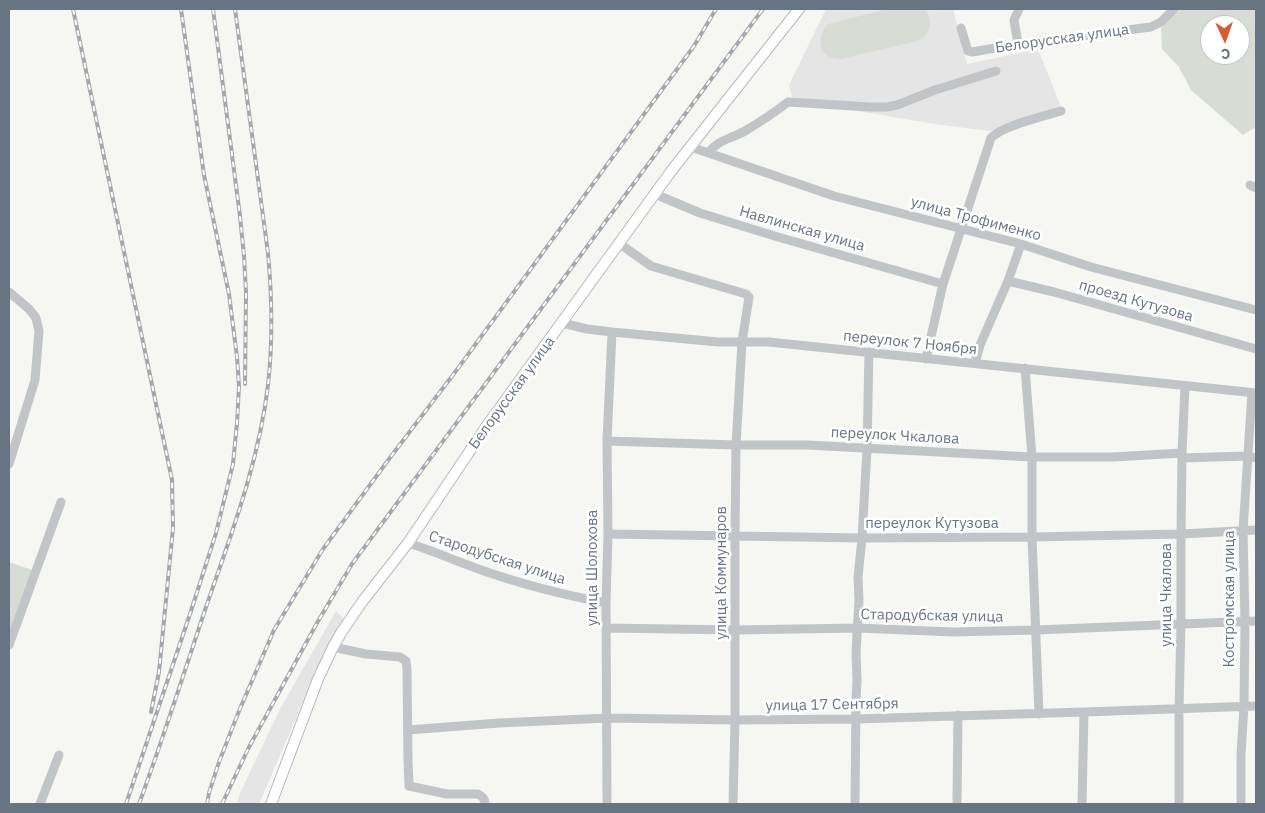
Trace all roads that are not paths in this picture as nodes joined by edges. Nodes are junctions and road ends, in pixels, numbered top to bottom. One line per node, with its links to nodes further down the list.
1 (799, 9): 8 (main road, Белорусская улица)
2 (1019, 9): 5 (street)
3 (1174, 9): 5 (street, Белорусская улица)
4 (961, 28): 5 (street, Белорусская улица)
5 (1018, 44)
6 (996, 71): 9 (street)
7 (1061, 111): 11 (street)
8 (691, 147): 9 (street, улица Трофименко); 10 (main road, Белорусская улица)
9 (708, 153): 11 (street, улица Трофименко)
10 (655, 194): 12 (main road, Белорусская улица); 15 (street, Навлинская улица)
11 (960, 229): 13 (street, улица Трофименко); 15 (street)
12 (620, 244): 18 (main road, Белорусская улица); 20 (street, улица Коммунаров)
13 (1021, 244): 14 (street); 17 (street, улица Трофименко)
14 (1008, 281): 21 (street, проезд Кутузова); 24 (street)
15 (943, 284): 23 (street)
16 (9, 292): 34 (street)
17 (1256, 310)
18 (562, 323): 19 (street, переулок 7 Ноября); 43 (main road, Белорусская улица)
19 (612, 332): 20 (street, переулок 7 Ноября); 28 (street, улица Шолохова)
20 (742, 342): 22 (street, переулок 7 Ноября); 29 (street, улица Коммунаров)
21 (1256, 349)
22 (869, 352): 23 (street, переулок 7 Ноября); 30 (street)
23 (926, 359): 24 (street, переулок 7 Ноября)
24 (975, 363): 25 (street, переулок 7 Ноября)
25 (1026, 368): 26 (street, переулок 7 Ноября); 32 (street)
26 (1185, 386): 27 (street, переулок 7 Ноября); 31 (street, улица Чкалова)
27 (1254, 393): 33 (street, Костромская улица)
28 (606, 441): 29 (street, переулок Чкалова); 38 (street, улица Шолохова)
29 (736, 445): 30 (street, переулок Чкалова); 40 (street, улица Коммунаров)
30 (867, 449): 32 (street, переулок Чкалова); 42 (street)
31 (1182, 455): 32 (street, переулок Чкалова); 33 (street, переулок Чкалова); 39 (street, улица Чкалова)
32 (1032, 457): 41 (street)
33 (1252, 457): 37 (street, Костромская улица)
34 (9, 464)
35 (61, 502): 52 (street)
36 (1256, 530): 37 (street, переулок Кутузова)
37 (1243, 531): 39 (street, переулок Кутузова); 45 (street, Костромская улица)
38 (608, 534): 40 (street, переулок Кутузова); 44 (street, улица Шолохова)
39 (1181, 534): 41 (street, переулок Кутузова); 47 (street, улица Чкалова)
40 (735, 537): 42 (street, переулок Кутузова); 50 (street, улица Коммунаров)
41 (1032, 537): 42 (street, переулок Кутузова); 51 (street)
42 (862, 538): 49 (street)
43 (408, 543): 44 (street, Стародубская улица); 53 (main road, Белорусская улица)
44 (606, 604): 48 (street, улица Шолохова)
45 (1245, 622): 46 (street, Стародубская улица); 47 (street, Стародубская улица); 54 (street, Костромская улица)
46 (1256, 622)
47 (1181, 625): 51 (street, Стародубская улица); 56 (street, улица Чкалова)
48 (607, 628): 50 (street, Стародубская улица); 60 (street, улица Шолохова)
49 (858, 628): 50 (street, Стародубская улица); 51 (street, Стародубская улица); 61 (street)
50 (735, 630): 62 (street, улица Коммунаров)
51 (1036, 630): 58 (street)
52 (9, 645)
53 (333, 647): 63 (street); 66 (main road, Белорусская улица)
54 (1244, 706): 55 (street, улица 17 Сентября); 56 (street, улица 17 Сентября); 74 (street, Костромская улица)
55 (1256, 706)
56 (1178, 709): 57 (street, улица 17 Сентября); 73 (street, улица Чкалова)
57 (1084, 712): 58 (street, улица 17 Сентября); 72 (street)
58 (1039, 714): 59 (street, улица 17 Сентября)
59 (958, 715): 61 (street, улица 17 Сентября); 71 (street)
60 (608, 718): 62 (street, улица 17 Сентября); 63 (street, улица 17 Сентября); 68 (street, улица Шолохова)
61 (856, 719): 62 (street, улица 17 Сентября); 70 (street)
62 (735, 720): 69 (street, улица Коммунаров)
63 (408, 730): 67 (street)
64 (59, 755): 65 (street)
65 (40, 804)
66 (271, 804)
67 (486, 804)
68 (608, 804)
69 (733, 804)
70 (855, 804)
71 (957, 804)
72 (1082, 804)
73 (1179, 804)
74 (1240, 804)

